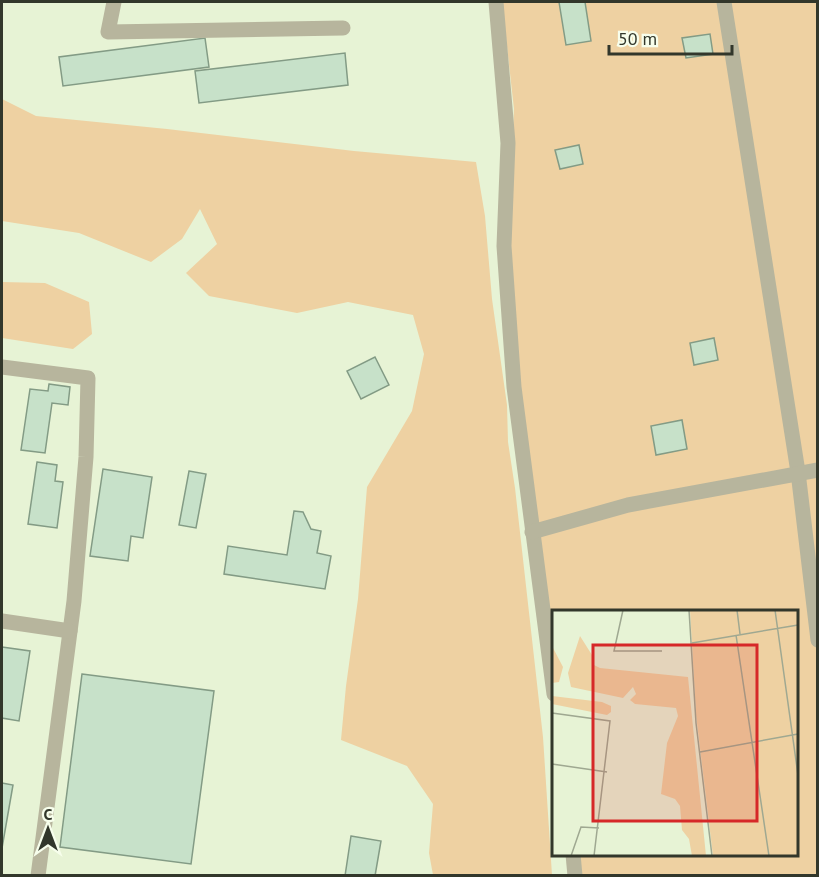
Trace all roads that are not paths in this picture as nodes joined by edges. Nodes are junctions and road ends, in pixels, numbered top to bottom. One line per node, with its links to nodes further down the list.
1 (114, 2): 4 (street)
2 (496, 2): 8 (street)
3 (724, 2): 7 (street)
4 (343, 28)
5 (2, 367): 10 (street)
6 (818, 470): 7 (street)
7 (798, 472): 8 (street); 11 (street)
8 (532, 532): 12 (street)
9 (2, 621): 10 (street)
10 (70, 631): 14 (street)
11 (818, 640)
12 (552, 679)
13 (573, 856): 15 (street)
14 (38, 876)
15 (575, 876)

